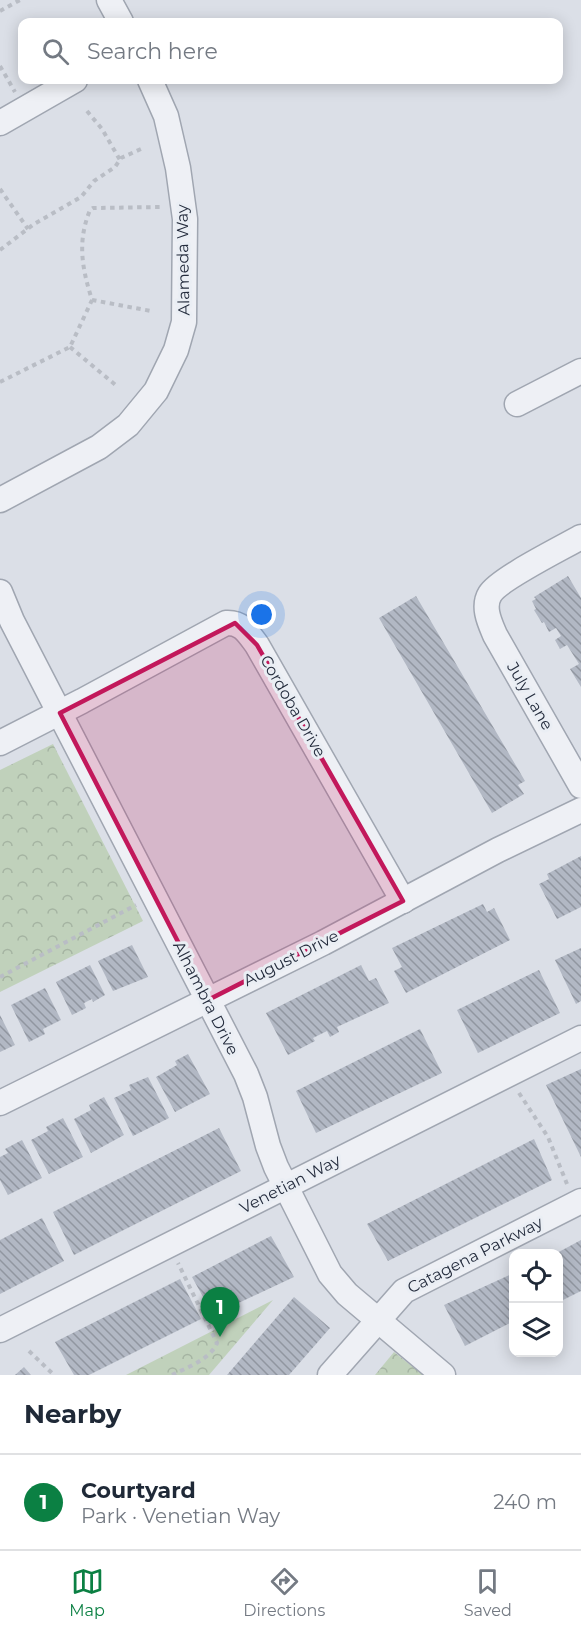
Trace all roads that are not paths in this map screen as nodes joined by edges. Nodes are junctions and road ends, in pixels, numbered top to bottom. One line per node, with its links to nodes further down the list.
1 (110, 0): 2 (street)
2 (119, 18)
3 (68, 84): 5 (street)
4 (152, 84): 8 (street, Alameda Way)
5 (0, 123)
6 (581, 371): 7 (street)
7 (517, 404)
8 (0, 500)
9 (581, 537): 13 (street, July Lane)
10 (0, 592): 11 (street, Alhambra Drive)
11 (60, 713): 12 (street, Cordoba Drive); 15 (street, Cordoba Drive); 16 (street, Alhambra Drive)
12 (0, 743)
13 (581, 786)
14 (581, 810): 15 (street, August Drive)
15 (403, 901): 16 (street, August Drive)
16 (208, 1000): 18 (street, August Drive); 19 (street, Alhambra Drive)
17 (581, 1038): 19 (street, Venetian Way)
18 (0, 1103)
19 (285, 1186): 21 (street, Alhambra Drive); 22 (street, Venetian Way)
20 (576, 1196): 21 (street, Catagena Parkway)
21 (377, 1320): 23 (street, Catagena Parkway); 24 (street, Alhambra Drive)
22 (0, 1330)
23 (330, 1375)
24 (443, 1375)

